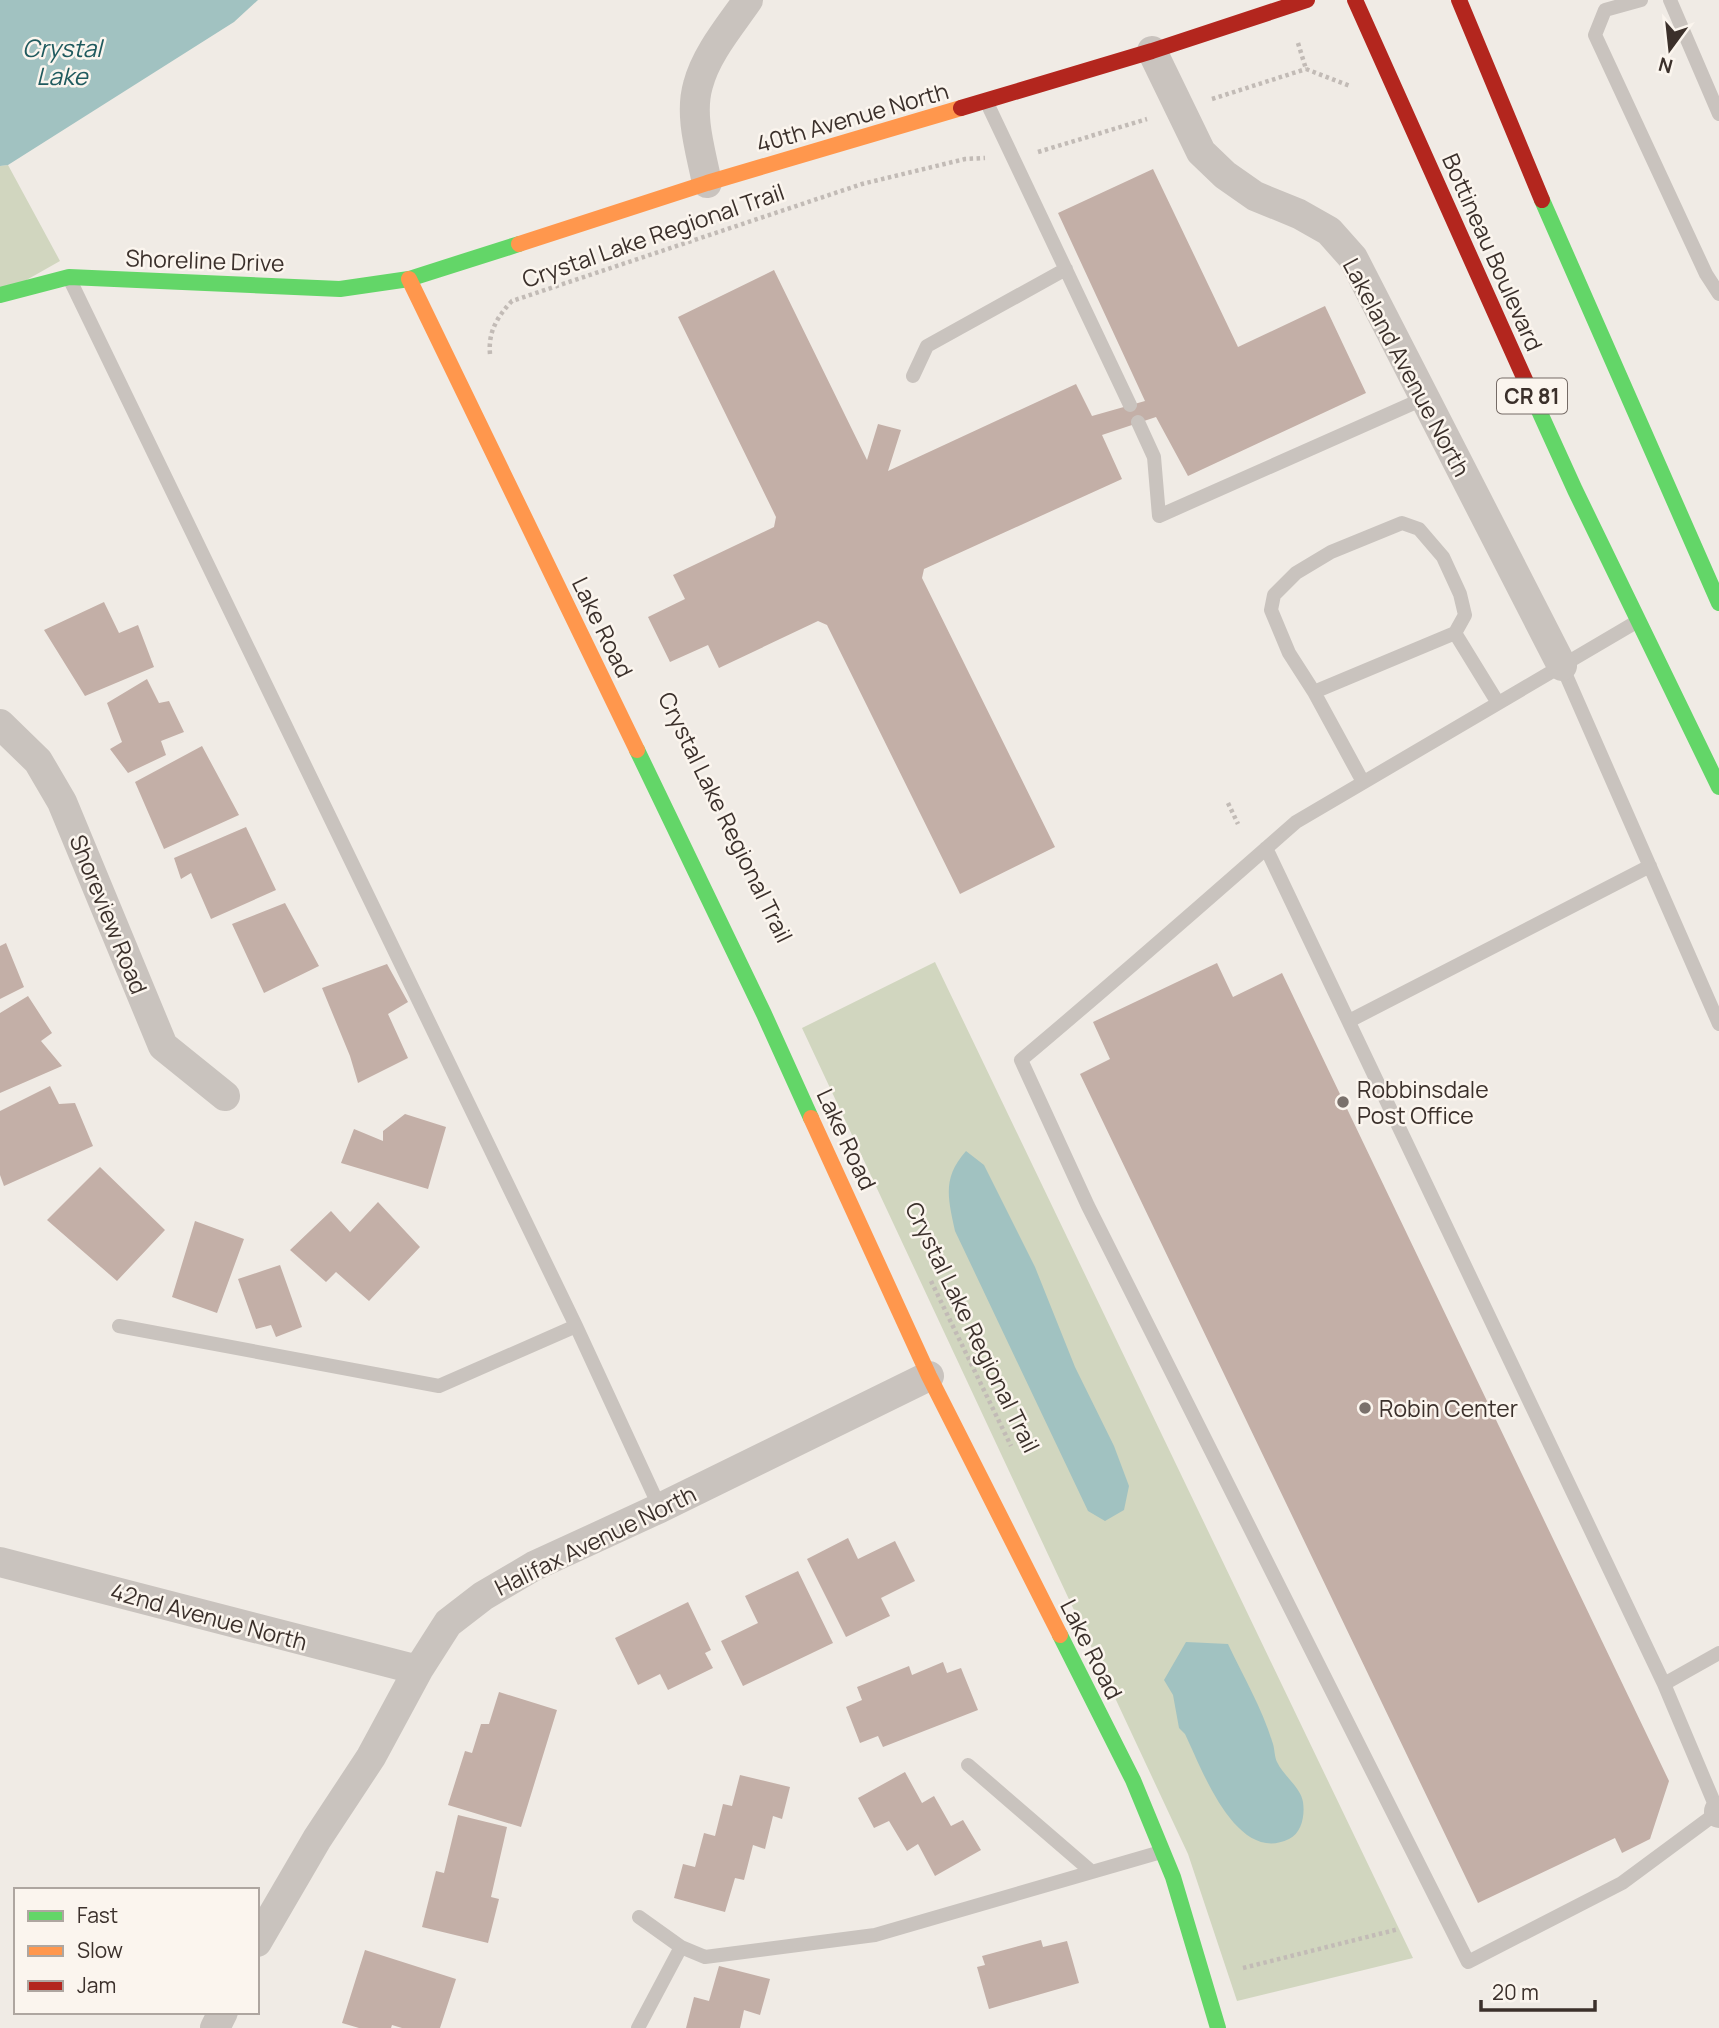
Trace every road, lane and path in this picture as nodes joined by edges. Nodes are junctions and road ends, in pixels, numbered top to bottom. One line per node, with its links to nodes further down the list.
1 (748, 0): 13 (street)
2 (1307, 0): 7 (street, 40th Avenue North)
3 (1355, 0): 25 (street, Bottineau Boulevard / CR 81)
4 (1459, 0): 24 (street)
5 (1641, 0): 17 (lane)
6 (1670, 0): 11 (lane)
7 (1152, 51): 9 (street, 40th Avenue North); 10 (street, Lakeland Avenue North)
8 (1360, 90): 10 (path, Crystal Lake Regional Trail)
9 (986, 102): 12 (lane); 13 (street, 40th Avenue North)
10 (1180, 109): 12 (path, Crystal Lake Regional Trail); 21 (street, Lakeland Avenue North)
11 (1719, 114)
12 (1012, 156): 14 (lane); 19 (path, Crystal Lake Regional Trail)
13 (707, 183): 16 (street, 40th Avenue North)
14 (1066, 270): 20 (lane); 22 (lane)
15 (69, 277): 16 (street, Shoreline Drive); 18 (street, Shoreline Drive); 42 (lane)
16 (410, 279): 43 (street, Lake Road)
17 (1719, 294)
18 (0, 295)
19 (492, 362)
20 (913, 376)
21 (1425, 398): 23 (lane); 27 (street, Lakeland Avenue North)
22 (1129, 405)
23 (1138, 422)
24 (1718, 597)
25 (1639, 620): 27 (lane); 32 (street, Bottineau Boulevard / CR 81)
26 (1455, 633): 28 (lane); 28 (lane); 29 (lane)
27 (1562, 666): 29 (lane); 36 (lane)
28 (1314, 692): 31 (lane)
29 (1498, 703): 31 (lane)
30 (0, 724): 39 (street, Shoreview Road)
31 (1363, 782): 35 (lane)
32 (1719, 787)
33 (1228, 803): 34 (path)
34 (1238, 824)
35 (1266, 848): 37 (lane); 51 (lane)
36 (1650, 866): 37 (lane); 38 (lane)
37 (1349, 1021): 49 (lane)
38 (1719, 1024)
39 (225, 1096)
40 (929, 1276): 44 (path, Crystal Lake Regional Trail)
41 (119, 1326): 42 (lane)
42 (576, 1326): 45 (lane)
43 (929, 1376): 45 (street, Halifax Avenue North); 52 (street, Lake Road)
44 (1013, 1450)
45 (660, 1508): 48 (street, Halifax Avenue North)
46 (0, 1562): 48 (street, 42nd Avenue North)
47 (1719, 1653): 49 (lane)
48 (418, 1670): 56 (street, Halifax Avenue North)
49 (1664, 1684): 51 (lane)
50 (968, 1765): 53 (lane)
51 (1719, 1812)
52 (1162, 1852): 53 (lane); 62 (street, Lake Road)
53 (1092, 1872): 57 (lane)
54 (639, 1917): 57 (lane)
55 (1399, 1928): 59 (path)
56 (259, 1939)
57 (681, 1947): 61 (lane)
58 (1239, 1956): 59 (path)
59 (1243, 1968): 60 (path)
60 (1246, 1980)
61 (638, 2028)
62 (1218, 2028)

